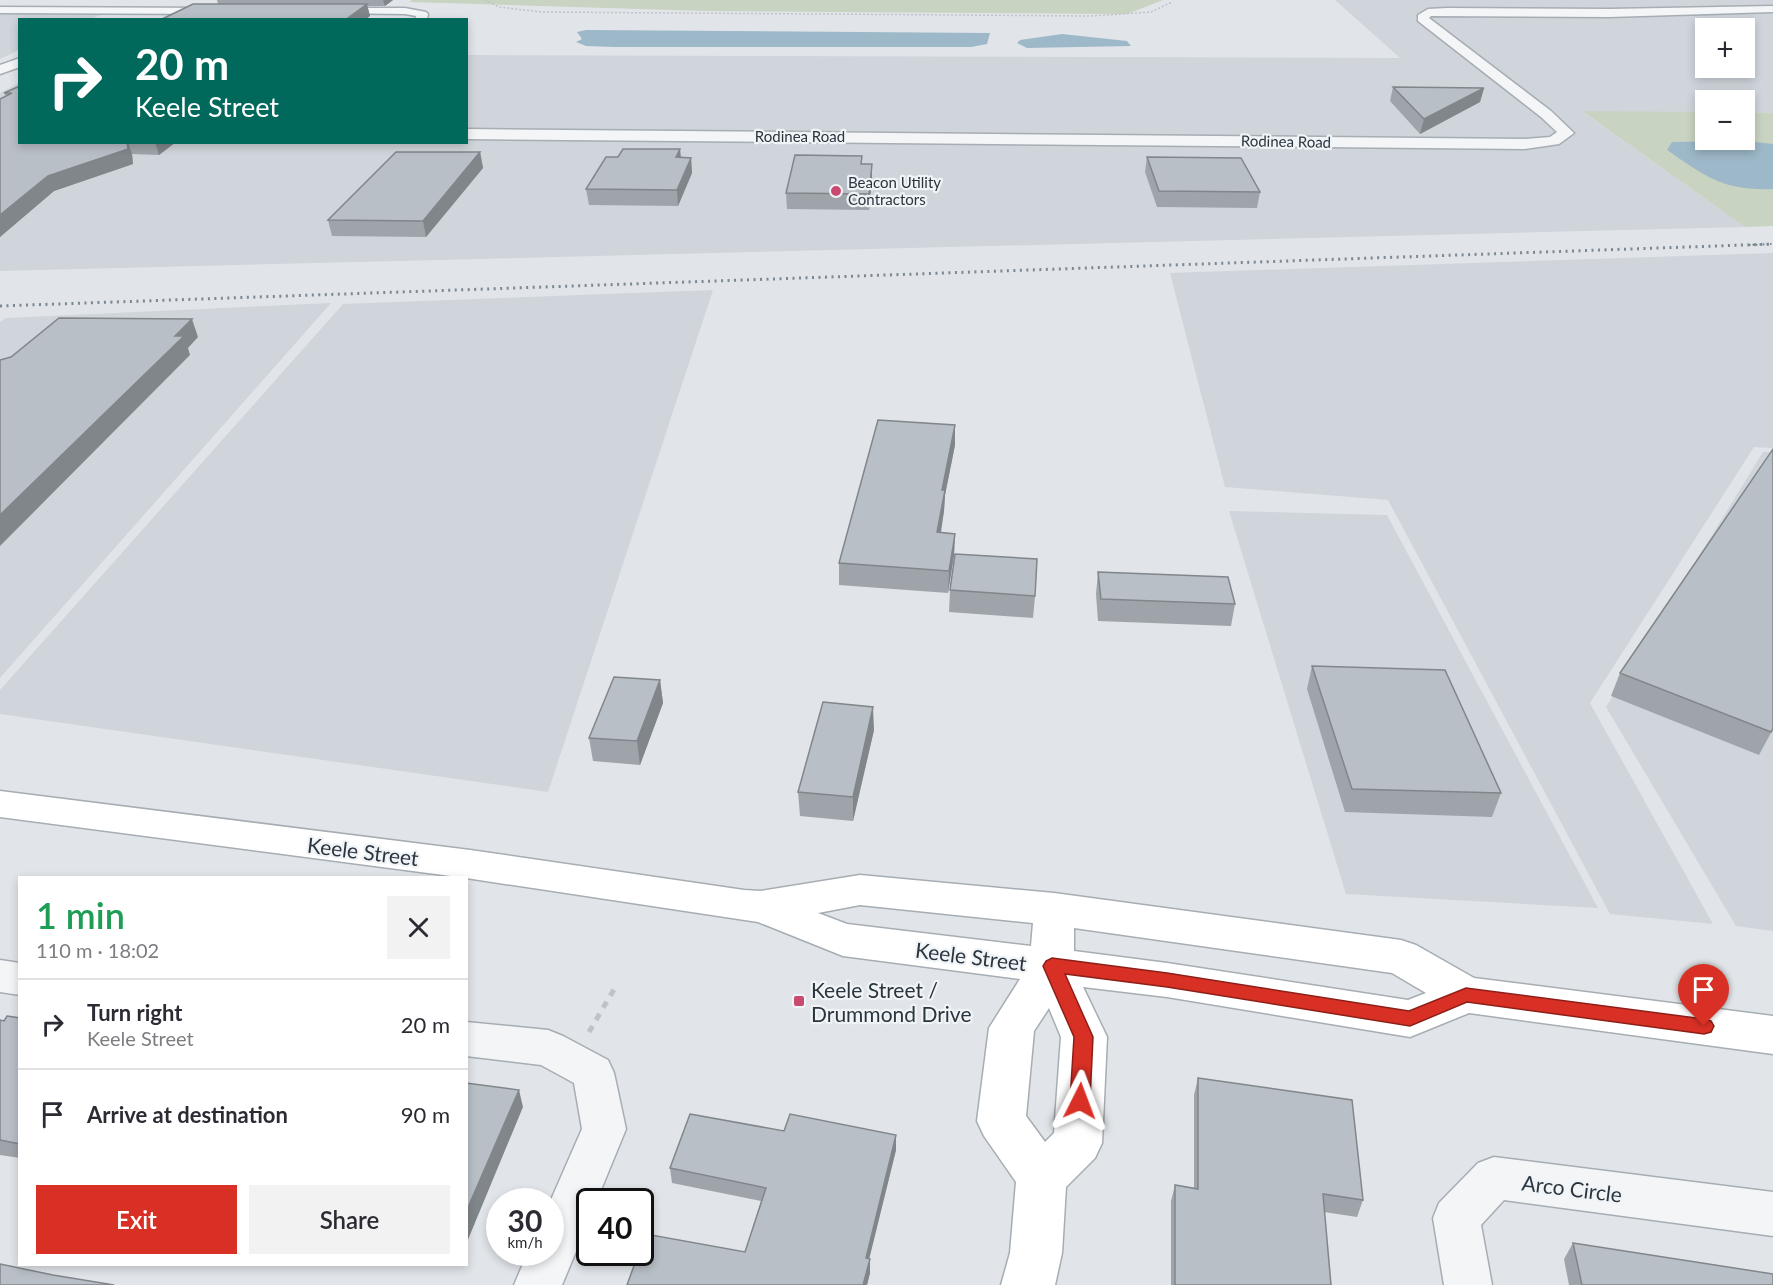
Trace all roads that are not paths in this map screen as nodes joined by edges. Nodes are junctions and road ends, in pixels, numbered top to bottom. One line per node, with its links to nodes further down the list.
1 (1773, 9): 10 (street, Rodinea Road)
2 (0, 10): 3 (street)
3 (135, 10): 4 (street); 6 (street)
4 (237, 11)
5 (316, 11): 7 (street)
6 (118, 18)
7 (421, 18)
8 (18, 63): 9 (street)
9 (0, 70)
10 (468, 134)
11 (0, 804): 12 (main road, Keele Street)
12 (761, 907): 13 (main road, Keele Street); 14 (main road, Keele Street)
13 (1054, 909): 14 (main road); 17 (main road, Keele Street)
14 (1052, 966): 17 (main road, Keele Street); 20 (main road); 20 (main road)
15 (0, 976): 16 (street)
16 (18, 980)
17 (1466, 995): 18 (main road, Keele Street)
18 (1773, 1035)
19 (468, 1040): 22 (street)
20 (1041, 1177): 23 (main road)
21 (1773, 1214): 24 (street, Arco Circle)
22 (538, 1285)
23 (1028, 1285)
24 (1468, 1285)

